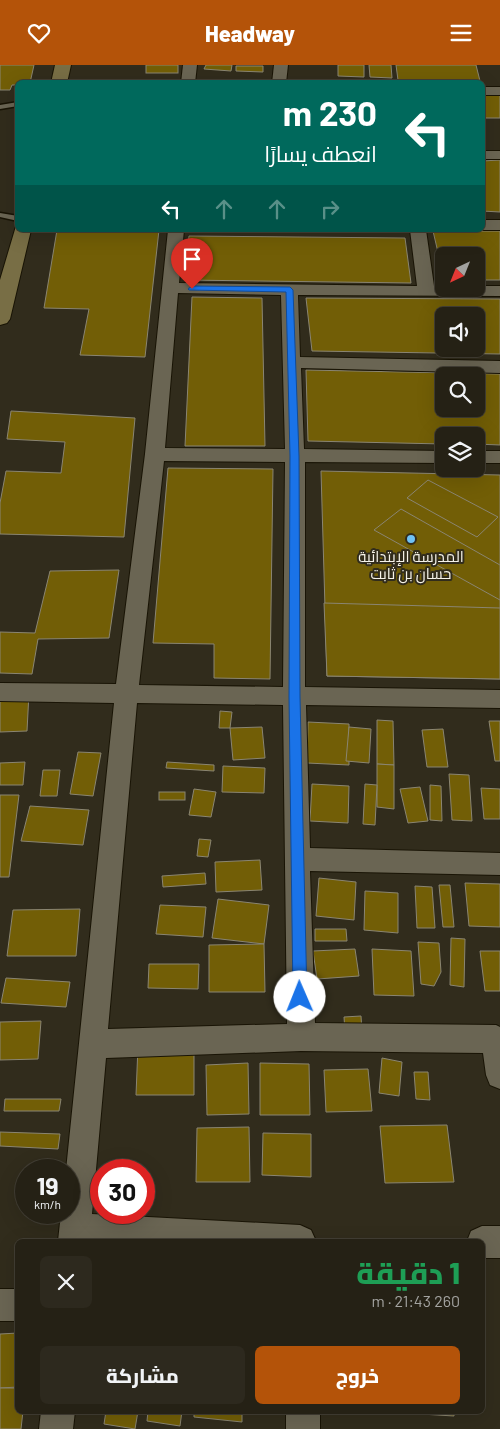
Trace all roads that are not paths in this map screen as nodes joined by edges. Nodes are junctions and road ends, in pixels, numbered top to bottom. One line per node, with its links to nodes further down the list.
1 (63, 65): 4 (main road)
2 (190, 65): 5 (street)
3 (280, 65): 6 (street)
4 (60, 80)
5 (188, 80)
6 (279, 80)
7 (485, 91): 8 (street)
8 (500, 91)
9 (15, 104): 10 (lane)
10 (0, 107)
11 (485, 155): 12 (street)
12 (500, 155)
13 (0, 215): 14 (lane)
14 (15, 218)
15 (485, 225): 16 (street)
16 (500, 225)
17 (21, 232): 24 (main road)
18 (176, 232): 20 (street)
19 (418, 232): 22 (street)
20 (172, 288): 21 (street); 28 (street)
21 (290, 290): 22 (street); 26 (street)
22 (426, 291): 23 (street)
23 (500, 291)
24 (3, 293): 25 (main road)
25 (0, 319)
26 (292, 362): 27 (street); 29 (street)
27 (500, 367)
28 (155, 454): 29 (street); 34 (street)
29 (295, 456): 30 (street); 35 (street)
30 (435, 457)
31 (485, 457): 32 (street)
32 (500, 457)
33 (0, 692): 34 (street)
34 (126, 694): 35 (street); 41 (street)
35 (294, 697): 36 (street); 37 (street)
36 (500, 699)
37 (296, 859): 38 (street); 39 (street)
38 (500, 864)
39 (301, 1037): 40 (street); 41 (street)
40 (498, 1039): 42 (street)
41 (93, 1044): 43 (street)
42 (500, 1075)
43 (74, 1235): 44 (street)
44 (225, 1239)
45 (485, 1242): 46 (street)
46 (500, 1242)
47 (0, 1305): 48 (street)
48 (15, 1305)
49 (58, 1414): 51 (street)
50 (303, 1414): 52 (street)
51 (56, 1429)
52 (303, 1429)

